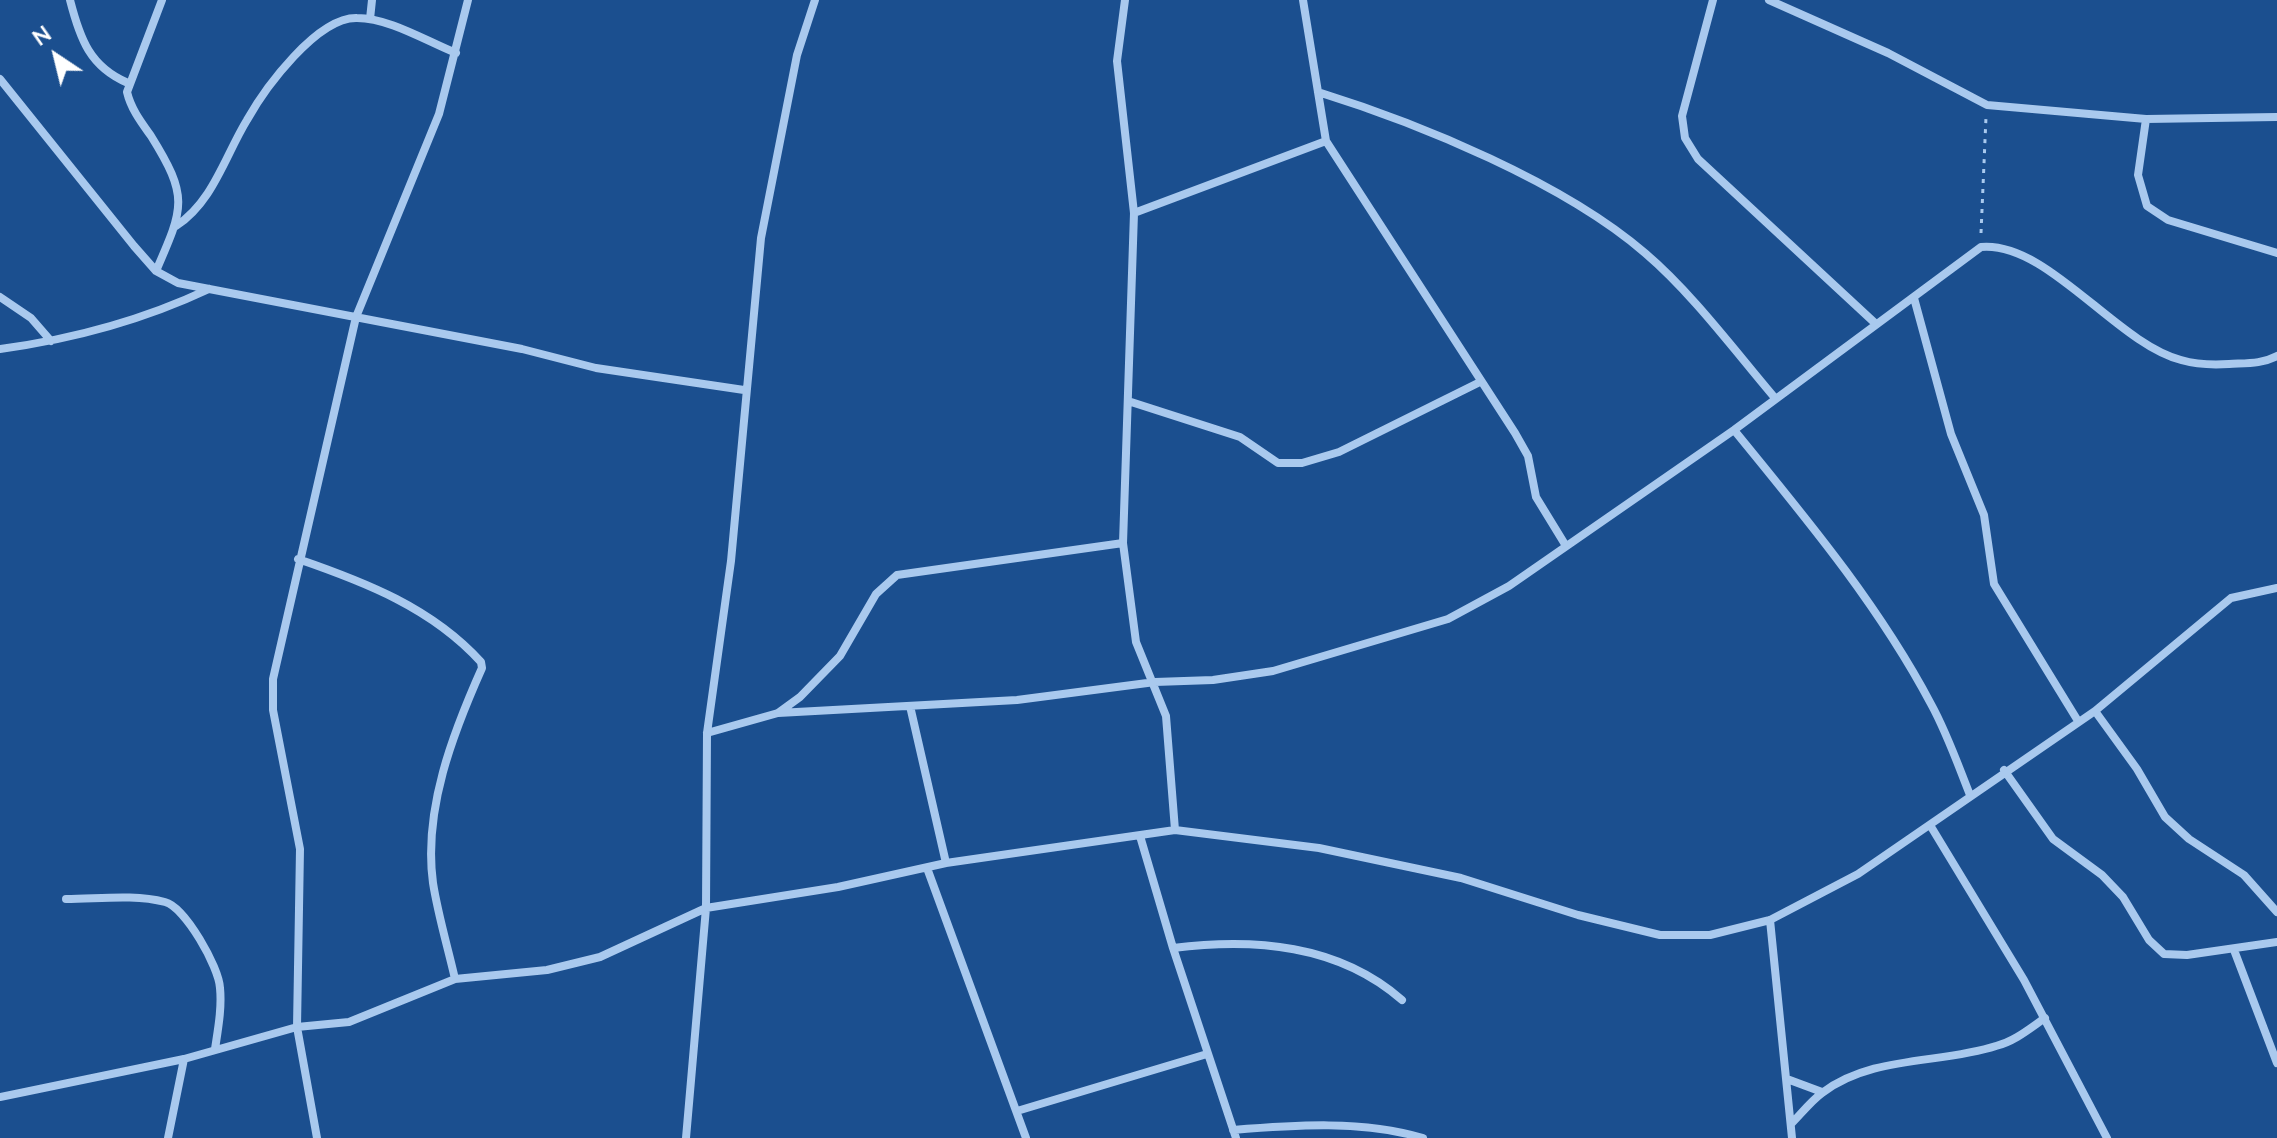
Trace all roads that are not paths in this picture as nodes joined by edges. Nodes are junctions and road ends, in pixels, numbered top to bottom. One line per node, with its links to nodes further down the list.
1 (70, 0): 13 (street)
2 (162, 0): 13 (street)
3 (372, 0): 10 (street)
4 (468, 0): 11 (street)
5 (813, 0): 31 (street)
6 (1125, 0): 18 (street)
7 (1303, 0): 14 (street)
8 (1713, 0): 26 (street)
9 (1769, 0): 16 (street)
10 (370, 19): 11 (street); 19 (street)
11 (456, 53): 25 (street)
12 (0, 79): 21 (street)
13 (128, 83): 19 (street)
14 (1318, 92): 17 (street); 32 (street)
15 (2277, 117): 16 (street)
16 (2146, 119): 20 (street)
17 (1326, 141): 18 (street); 30 (street)
18 (1134, 213): 33 (street)
19 (176, 226): 21 (street)
20 (2277, 253)
21 (156, 271): 22 (street)
22 (212, 288): 25 (street); 27 (street)
23 (0, 297): 27 (street)
24 (1914, 298): 26 (street); 29 (street); 43 (street)
25 (356, 317): 31 (street); 37 (street)
26 (1876, 324): 32 (street)
27 (51, 341): 28 (street)
28 (0, 349)
29 (2277, 356)
30 (1480, 382): 33 (street); 36 (street)
31 (744, 390): 44 (street)
32 (1775, 398): 34 (street)
33 (1128, 401): 35 (street)
34 (1734, 430): 36 (street); 46 (street)
35 (1123, 543): 39 (street); 42 (street)
36 (1566, 546): 39 (street)
37 (298, 559): 59 (street); 62 (street)
38 (2277, 588): 41 (street)
39 (1155, 682): 40 (street); 48 (street)
40 (910, 706): 42 (street); 50 (street)
41 (2095, 711): 43 (street); 54 (street)
42 (778, 713): 44 (street)
43 (2078, 721): 45 (street)
44 (707, 733): 53 (street)
45 (2004, 770): 46 (street); 58 (street)
46 (1970, 795): 47 (street)
47 (1930, 825): 55 (street); 61 (street)
48 (1175, 830): 49 (street); 55 (street)
49 (1140, 836): 50 (street); 57 (street)
50 (946, 863): 51 (street)
51 (927, 868): 53 (street); 70 (street)
52 (66, 899): 63 (street)
53 (706, 908): 59 (street); 75 (street)
54 (2277, 912)
55 (1770, 920): 67 (street)
56 (2277, 942): 58 (street)
57 (1173, 948): 60 (street); 64 (street)
58 (2234, 950): 66 (street)
59 (455, 979): 62 (street)
60 (1402, 1000)
61 (2045, 1018): 68 (street); 79 (street)
62 (297, 1027): 63 (street); 74 (street)
63 (215, 1049): 65 (street)
64 (1207, 1054): 70 (street); 72 (street)
65 (184, 1059): 69 (street); 73 (street)
66 (2277, 1063)
67 (1787, 1079): 68 (street); 71 (street)
68 (1822, 1092): 71 (street)
69 (0, 1097)
70 (1017, 1111): 76 (street)
71 (1791, 1124): 78 (street)
72 (1235, 1134): 77 (street)
73 (168, 1138)
74 (317, 1138)
75 (686, 1138)
76 (1026, 1138)
77 (1423, 1138)
78 (1792, 1138)
79 (2107, 1138)

